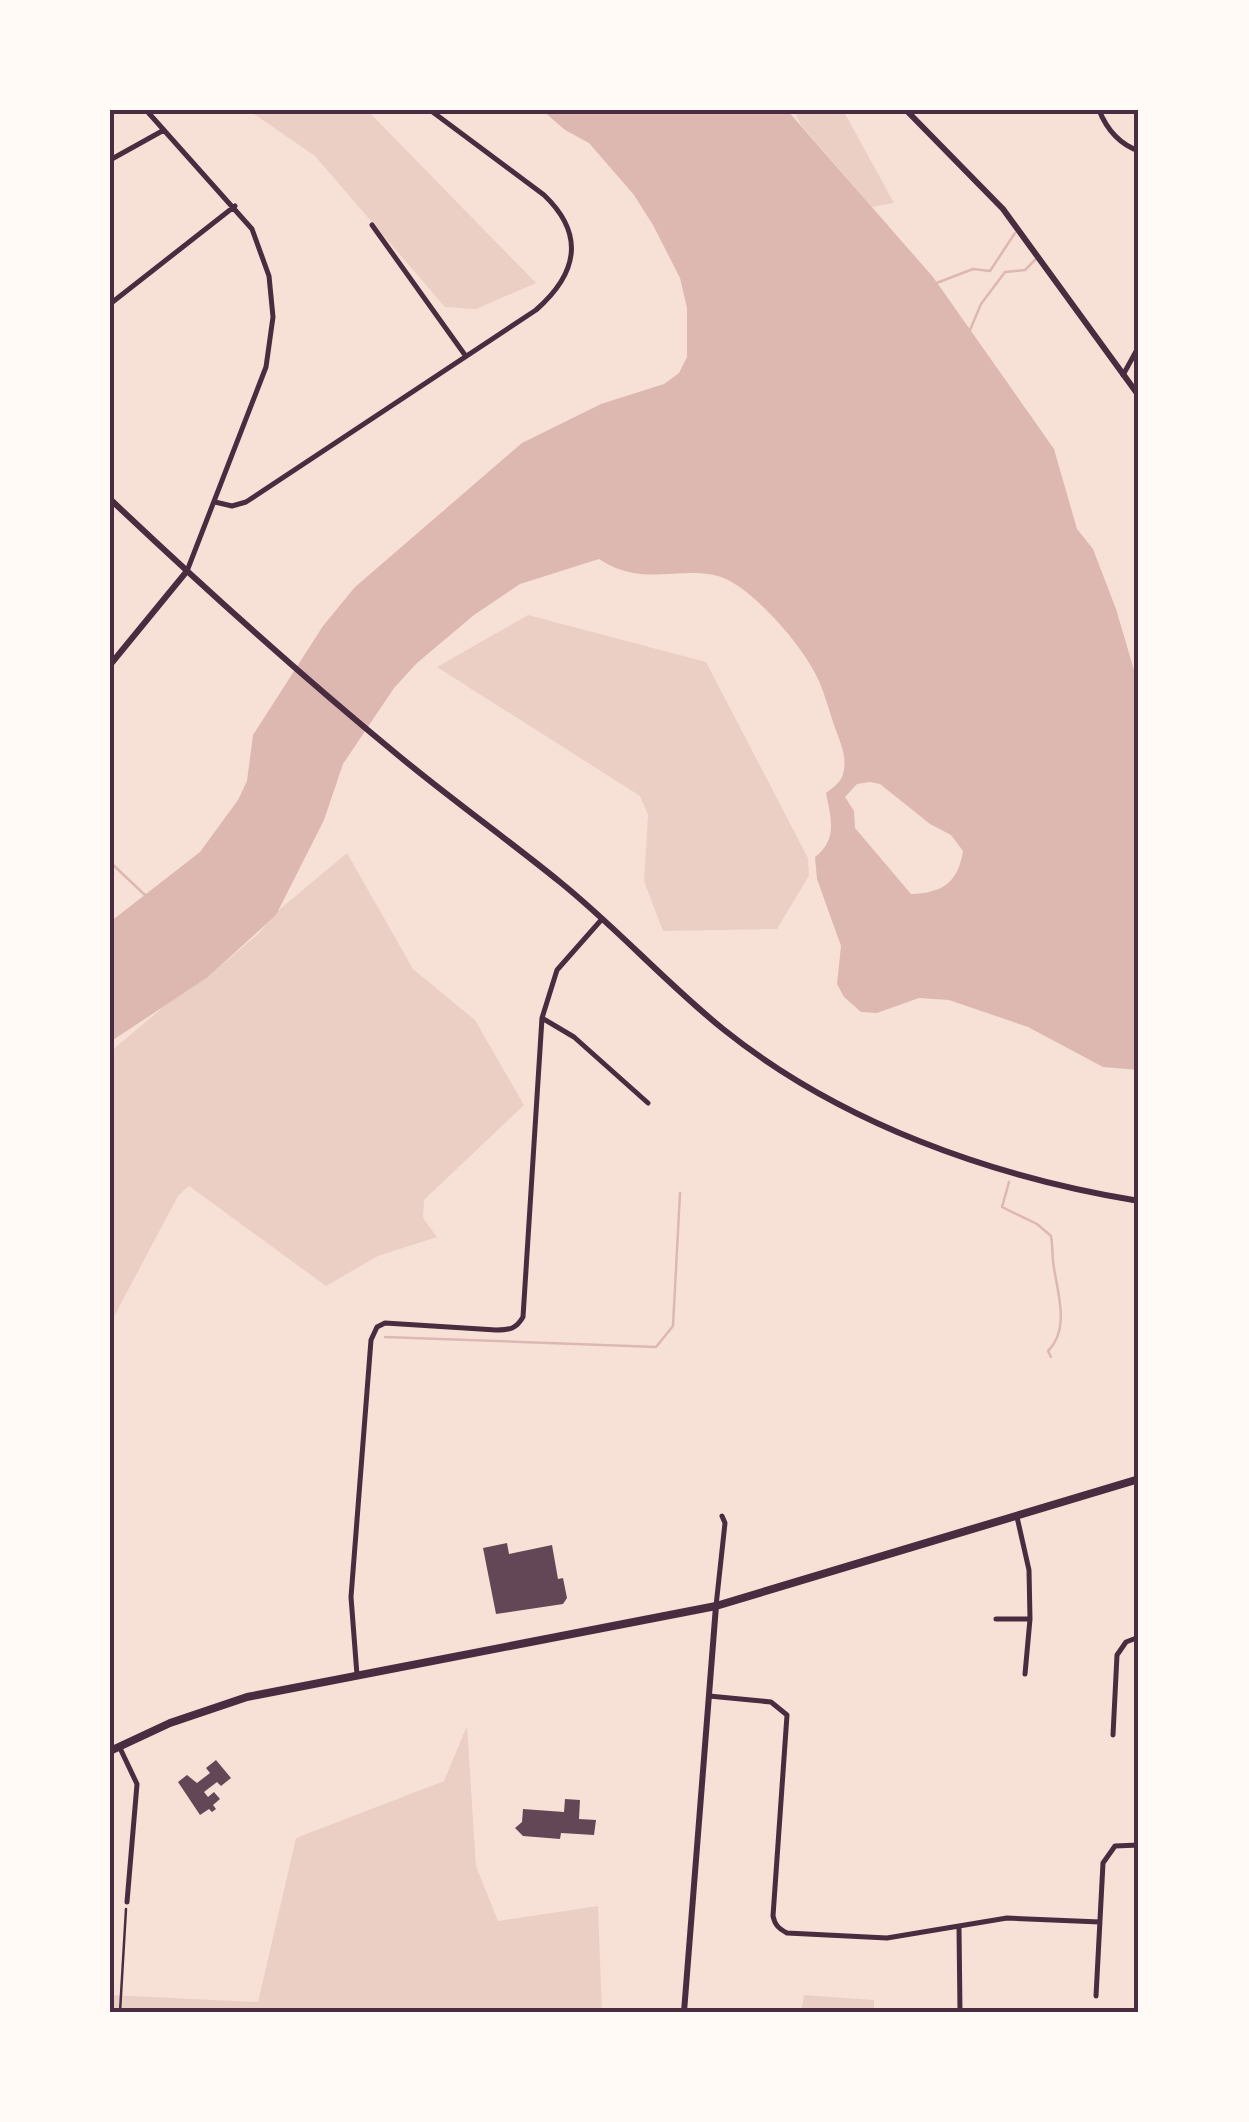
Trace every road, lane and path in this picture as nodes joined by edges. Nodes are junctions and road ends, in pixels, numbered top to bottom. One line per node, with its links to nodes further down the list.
1 (146, 110): 5 (street)
2 (430, 110): 12 (street)
3 (906, 110): 13 (main road)
4 (1099, 110): 6 (street)
5 (164, 130): 7 (street); 8 (street)
6 (1139, 151)
7 (110, 160)
8 (235, 206): 10 (street); 16 (street)
9 (372, 225): 12 (street)
10 (110, 304)
11 (1139, 346): 13 (street)
12 (465, 355): 16 (street)
13 (1124, 375): 14 (main road)
14 (1139, 396)
15 (110, 498): 17 (main road)
16 (214, 502): 17 (street)
17 (187, 571): 18 (main road); 19 (main road)
18 (110, 665)
19 (602, 919): 20 (street); 22 (main road)
20 (542, 1018): 21 (street); 31 (street)
21 (648, 1103)
22 (1139, 1201)
23 (1139, 1479): 25 (main road)
24 (722, 1516): 26 (street)
25 (1017, 1517): 26 (main road); 28 (street)
26 (716, 1606): 31 (main road); 32 (main road)
27 (996, 1619): 28 (street)
28 (1030, 1619): 30 (street)
29 (1139, 1637): 33 (street)
30 (1025, 1674)
31 (357, 1677): 34 (main road)
32 (710, 1696): 39 (street); 42 (main road)
33 (1113, 1736)
34 (119, 1746): 35 (main road); 37 (street)
35 (110, 1751)
36 (1139, 1845): 38 (street)
37 (127, 1902): 41 (path)
38 (1100, 1922): 39 (street); 40 (street)
39 (959, 1927): 43 (street)
40 (1096, 1996)
41 (120, 2012)
42 (684, 2012)
43 (960, 2012)

